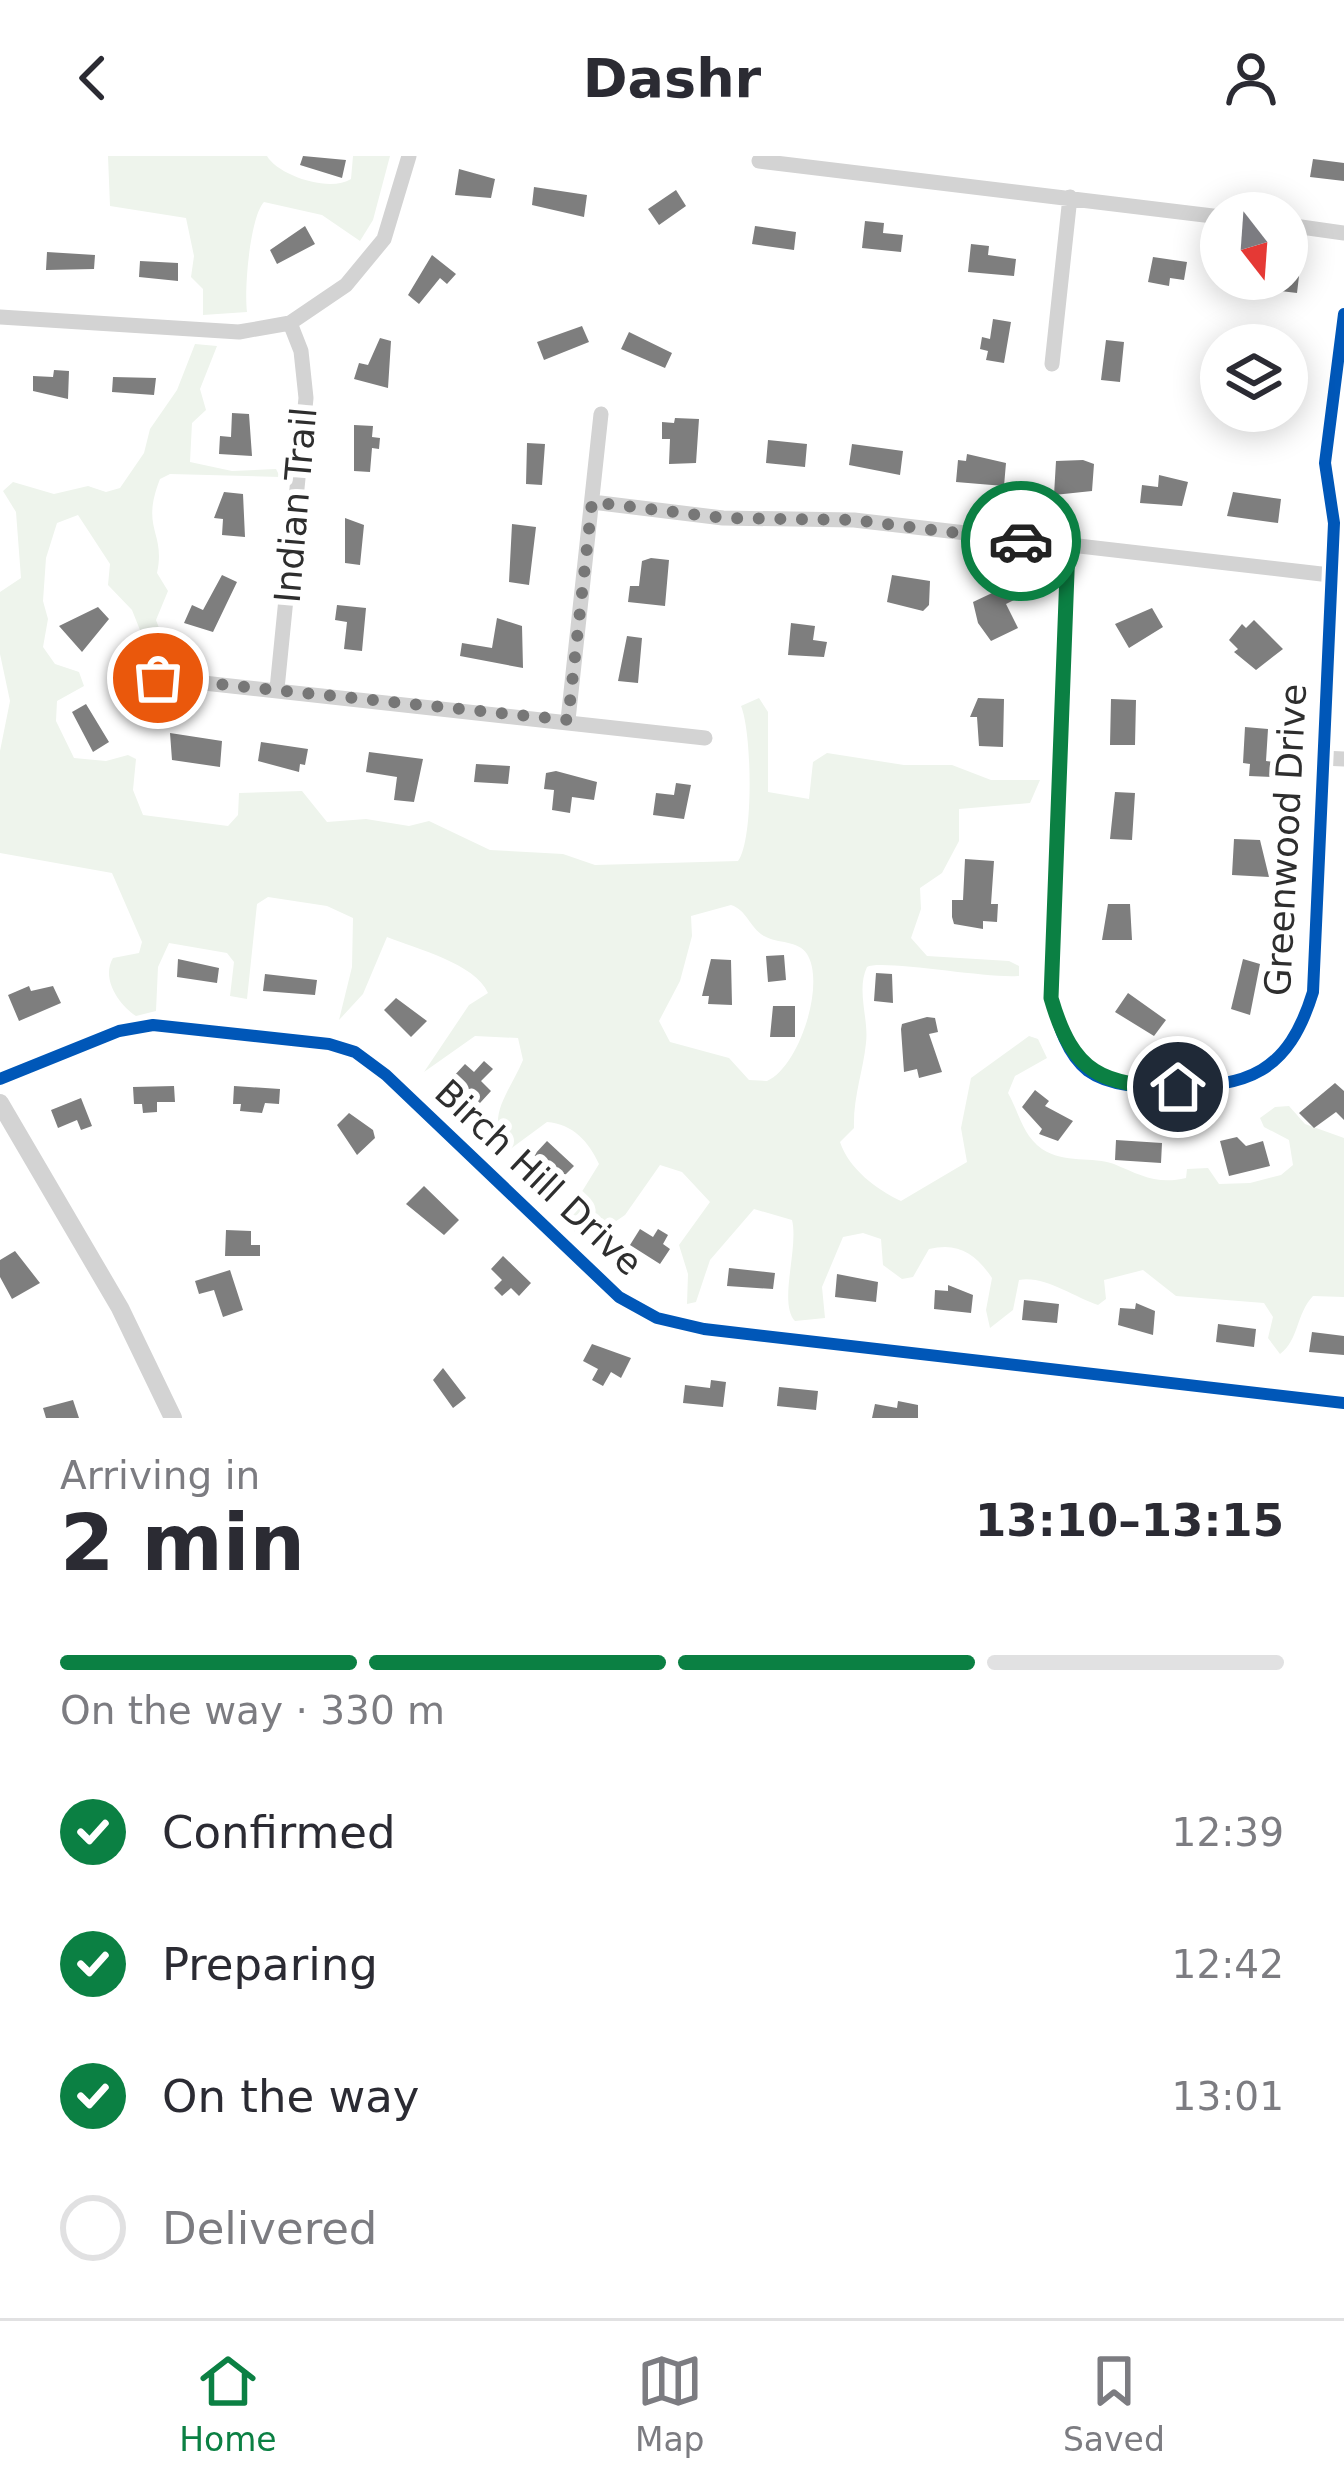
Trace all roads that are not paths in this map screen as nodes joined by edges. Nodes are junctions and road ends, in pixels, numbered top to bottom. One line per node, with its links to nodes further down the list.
1 (409, 156): 9 (street)
2 (759, 161): 3 (street)
3 (1070, 197): 4 (street); 10 (street)
4 (1200, 214)
5 (1308, 228): 6 (street)
6 (1344, 233)
7 (1344, 314): 14 (street, Greenwood Drive)
8 (0, 316): 9 (street)
9 (290, 322): 16 (street, Indian Trail)
10 (1052, 364)
11 (601, 414): 12 (street)
12 (592, 502): 13 (street); 17 (street)
13 (1068, 546): 14 (street); 19 (street, Greenwood Drive)
14 (1330, 575): 19 (street, Greenwood Drive)
15 (158, 678): 16 (street)
16 (278, 689): 17 (street)
17 (568, 720): 18 (street)
18 (706, 738)
19 (1322, 758): 20 (street)
20 (1344, 759)
21 (0, 1079): 23 (street, Birch Hill Drive)
22 (0, 1103): 24 (street)
23 (1344, 1403)
24 (173, 1418)

